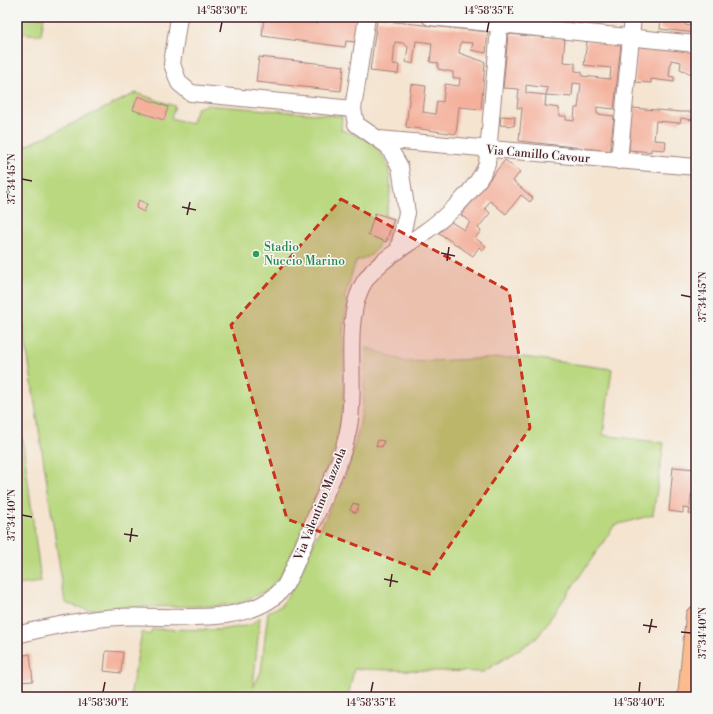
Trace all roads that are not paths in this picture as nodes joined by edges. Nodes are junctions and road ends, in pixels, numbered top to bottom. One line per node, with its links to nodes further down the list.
1 (179, 17): 8 (street)
2 (368, 17): 8 (street)
3 (430, 17): 5 (street)
4 (633, 17): 6 (street)
5 (500, 21): 6 (street); 10 (street, Via Valentino Mazzola)
6 (631, 37): 7 (street); 11 (street)
7 (696, 44)
8 (353, 109): 9 (street)
9 (379, 139): 10 (street, Via Camillo Cavour); 13 (street)
10 (488, 150): 11 (street, Via Camillo Cavour); 13 (street, Via Valentino Mazzola)
11 (619, 161): 12 (street, Via Camillo Cavour)
12 (696, 167)
13 (398, 251): 15 (street, Via Valentino Mazzola)
14 (695, 628): 16 (main road)
15 (17, 636)
16 (688, 697)

